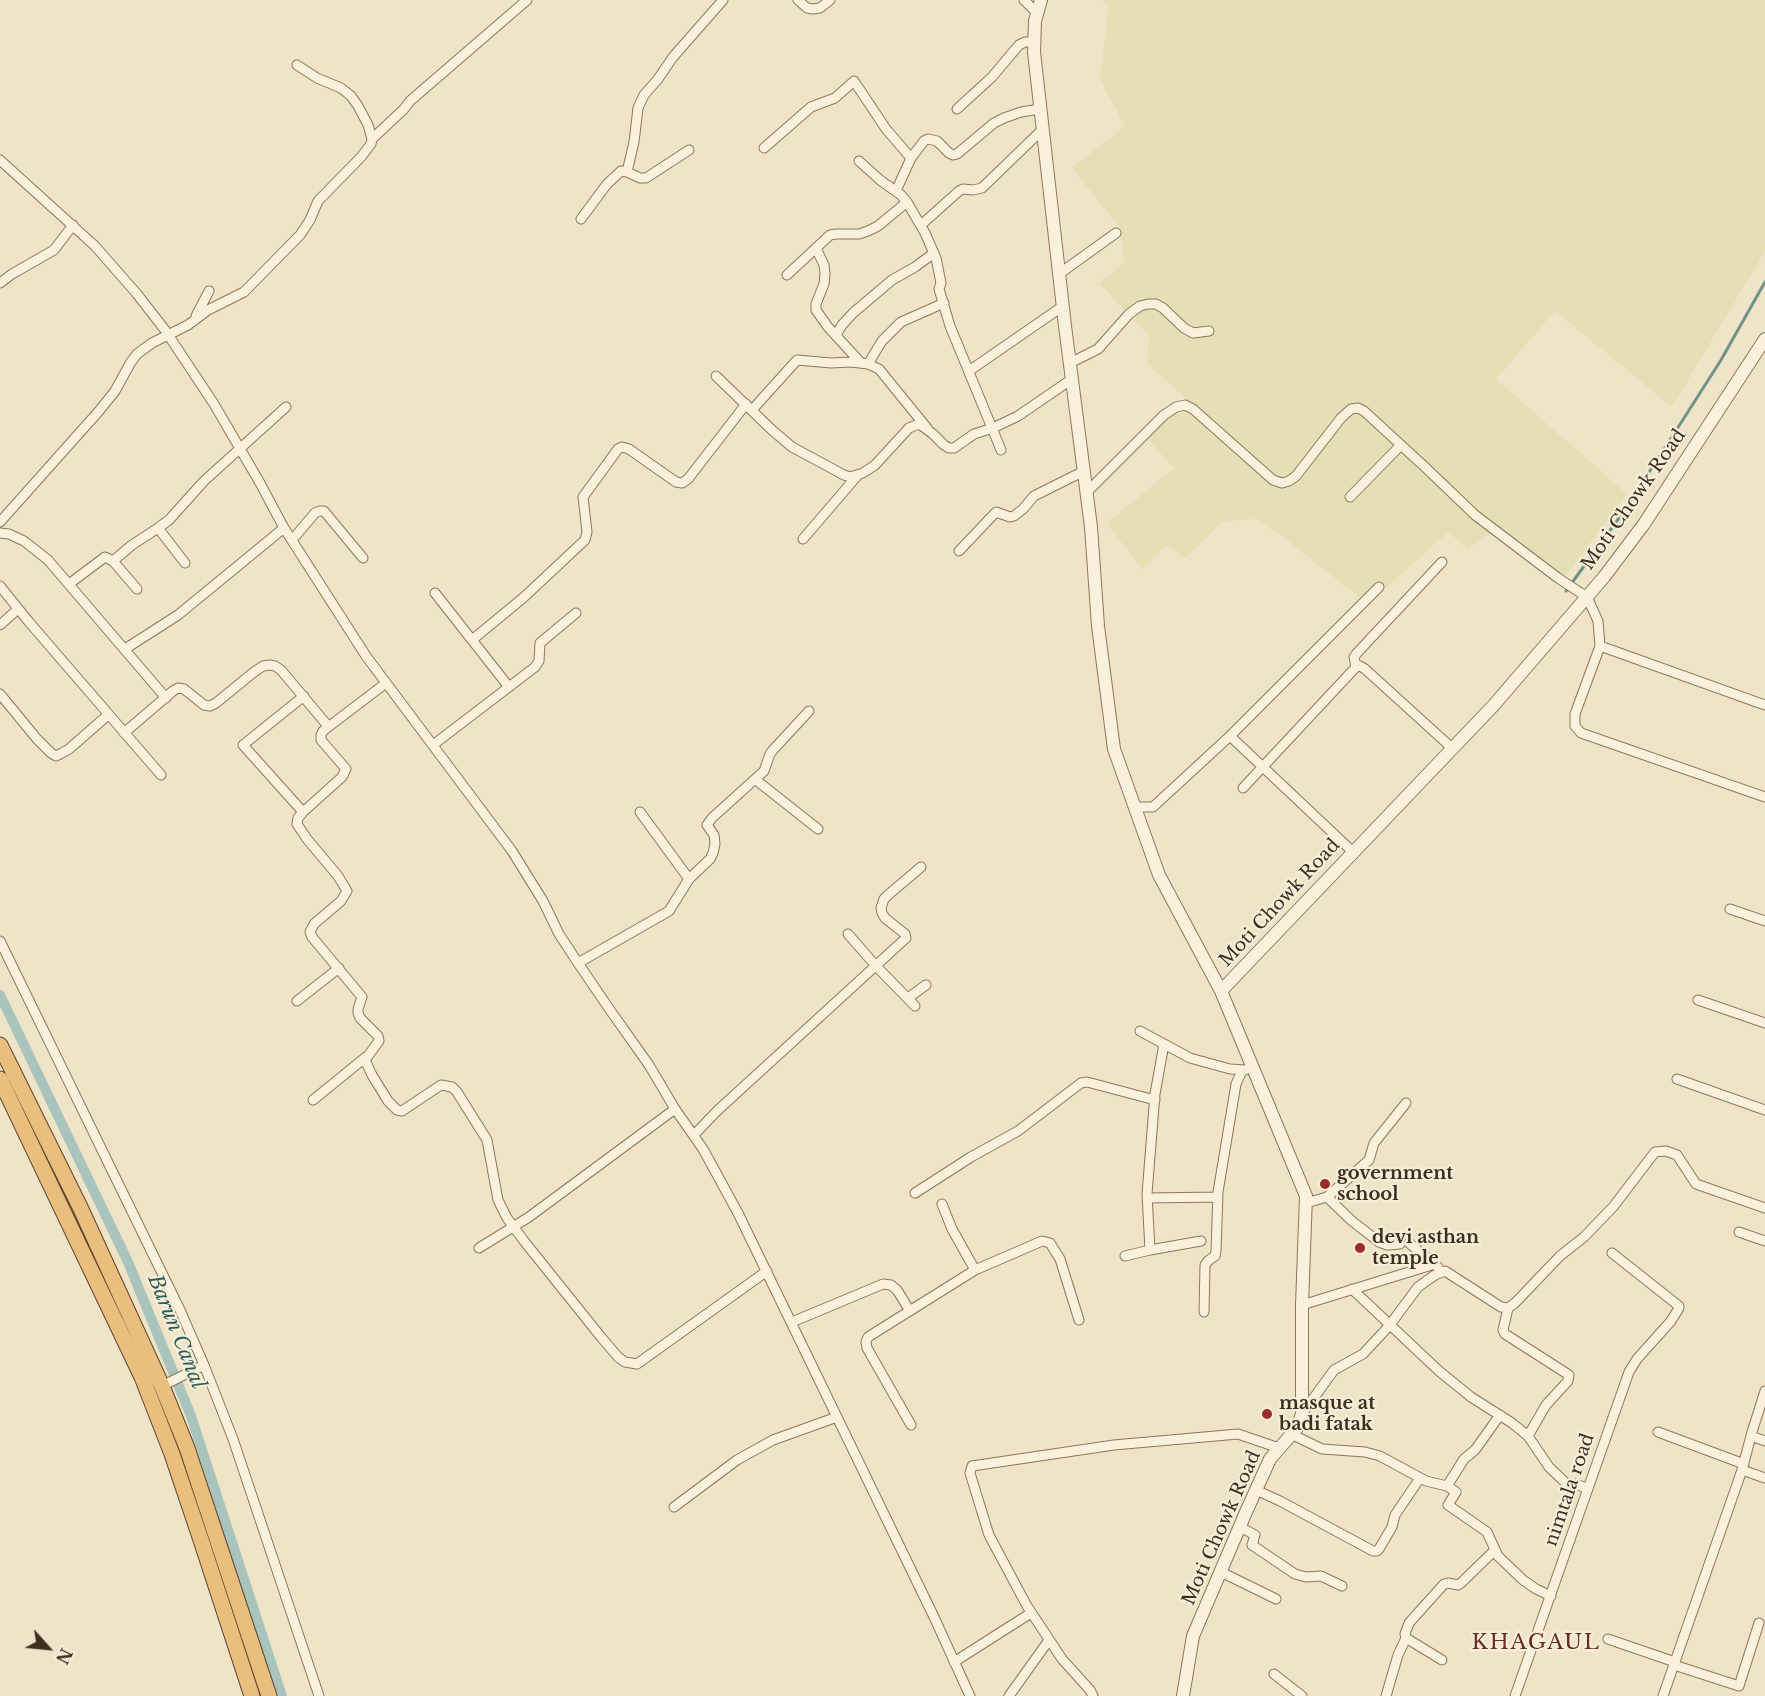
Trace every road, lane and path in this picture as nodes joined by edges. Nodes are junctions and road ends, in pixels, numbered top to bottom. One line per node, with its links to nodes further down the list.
1 (526, 0): 13 (street)
2 (723, 0): 19 (street)
3 (798, 0): 4 (street)
4 (830, 0)
5 (1024, 0): 7 (street)
6 (1041, 0): 7 (street)
7 (1037, 13): 8 (street)
8 (1034, 42): 10 (street); 11 (street)
9 (297, 65): 13 (street)
10 (957, 109)
11 (1041, 109): 12 (street); 16 (street)
12 (1043, 129): 24 (street); 28 (street)
13 (372, 139): 34 (street)
14 (764, 148): 16 (street)
15 (689, 150): 19 (street)
16 (911, 158): 20 (street)
17 (0, 160): 23 (street)
18 (859, 161): 20 (street)
19 (627, 172): 22 (street)
20 (896, 191): 21 (street)
21 (908, 202): 24 (street); 26 (street)
22 (581, 219)
23 (73, 225): 30 (street); 36 (street)
24 (921, 225): 27 (street)
25 (1116, 233): 28 (street)
26 (816, 248): 29 (street); 37 (street)
27 (934, 253): 32 (street); 37 (street)
28 (1059, 274): 33 (street)
29 (788, 275)
30 (0, 283)
31 (209, 291): 34 (street)
32 (944, 303): 39 (street); 41 (street)
33 (1063, 306): 40 (street); 41 (street)
34 (194, 320): 36 (street)
35 (1209, 331): 40 (street)
36 (167, 334): 49 (street); 55 (street)
37 (836, 335): 39 (street)
38 (1765, 339): 71 (street, Moti Chowk Road)
39 (864, 363): 45 (street); 46 (street)
40 (1070, 363): 43 (street)
41 (969, 371): 47 (street)
42 (716, 376): 45 (street)
43 (1072, 379): 47 (street); 51 (street)
44 (286, 407): 49 (street)
45 (749, 407): 52 (street); 75 (street)
46 (927, 428): 47 (street); 52 (street)
47 (993, 428): 50 (street)
48 (1401, 445): 53 (street); 54 (street); 71 (street)
49 (240, 449): 56 (street); 57 (street)
50 (1001, 450)
51 (1084, 471): 53 (street); 61 (street)
52 (856, 476): 59 (street)
53 (1087, 492): 97 (street)
54 (1350, 497)
55 (0, 522)
56 (158, 528): 63 (street); 65 (street)
57 (284, 528): 60 (street); 77 (street)
58 (0, 533): 66 (street)
59 (803, 538)
60 (292, 540): 62 (street); 79 (street)
61 (958, 551)
62 (363, 558)
63 (113, 561): 66 (street); 69 (street)
64 (1442, 562): 78 (street)
65 (185, 564)
66 (69, 584): 77 (street)
67 (0, 586): 72 (street)
68 (1379, 588): 89 (street)
69 (137, 589)
70 (435, 593): 75 (street)
71 (1587, 597): 76 (street); 91 (street, Moti Chowk Road)
72 (18, 609): 74 (street); 86 (street)
73 (576, 613): 80 (street)
74 (0, 625)
75 (472, 640): 80 (street)
76 (1600, 646): 84 (street); 96 (street)
77 (124, 649): 83 (street)
78 (1356, 667): 91 (street); 92 (street)
79 (386, 683): 87 (street); 90 (street)
80 (509, 687): 90 (street)
81 (0, 694): 86 (street)
82 (304, 696): 83 (street); 87 (street); 98 (street)
83 (166, 698): 88 (street)
84 (1765, 705)
85 (809, 711): 94 (street)
86 (108, 715): 88 (street)
87 (328, 726): 98 (street)
88 (124, 733): 93 (street)
89 (1230, 736): 92 (street); 97 (street)
90 (433, 745): 108 (street)
91 (1452, 748): 101 (street, Moti Chowk Road)
92 (1263, 768): 95 (street); 101 (street)
93 (161, 775)
94 (756, 780): 100 (street); 103 (street)
95 (1243, 788)
96 (1765, 797)
97 (1135, 807): 112 (street)
98 (303, 812): 110 (street)
99 (640, 812): 103 (street)
100 (818, 829)
101 (1353, 852): 112 (street, Moti Chowk Road)
102 (921, 867): 109 (street)
103 (689, 879): 108 (street)
104 (1730, 909): 105 (street)
105 (1765, 921)
106 (848, 934): 109 (street)
107 (0, 940): 156 (street)
108 (578, 963): 126 (street)
109 (876, 966): 111 (street); 128 (street)
110 (339, 968): 114 (street); 119 (street)
111 (926, 985)
112 (1221, 992): 120 (street, Moti Chowk Road)
113 (1698, 1000): 115 (street)
114 (297, 1001)
115 (1765, 1023)
116 (1140, 1031): 117 (street)
117 (1164, 1044): 120 (street); 124 (street)
118 (0, 1045): 157 (highway)
119 (366, 1057): 123 (street); 136 (street)
120 (1247, 1070): 130 (street); 133 (street, Moti Chowk Road)
121 (0, 1078): 191 (highway)
122 (1677, 1079): 127 (street)
123 (313, 1100)
124 (1155, 1100): 129 (street); 132 (street)
125 (1406, 1103): 131 (street)
126 (675, 1109): 128 (street); 136 (street)
127 (1765, 1110)
128 (694, 1135): 146 (street)
129 (915, 1193)
130 (1218, 1197): 132 (street); 152 (street)
131 (1327, 1197): 133 (street); 144 (street)
132 (1148, 1198): 141 (street)
133 (1306, 1203): 149 (street, Moti Chowk Road)
134 (942, 1204): 145 (street)
135 (1765, 1208): 150 (street)
136 (513, 1227): 140 (street); 146 (street)
137 (1739, 1232): 139 (street)
138 (1201, 1241): 141 (street)
139 (1765, 1242)
140 (479, 1248)
141 (1150, 1250): 143 (street)
142 (1612, 1253): 173 (street, nimtala road)
143 (1125, 1256)
144 (1435, 1264): 147 (street); 148 (street)
145 (975, 1270): 151 (street); 153 (street)
146 (767, 1271): 154 (street)
147 (1445, 1271): 150 (street); 155 (street)
148 (1352, 1289): 149 (street); 155 (street)
149 (1302, 1305): 159 (street, Moti Chowk Road)
150 (1508, 1308): 165 (street)
151 (910, 1311): 154 (street); 162 (street)
152 (1204, 1312)
153 (1079, 1320)
154 (792, 1322): 161 (street)
155 (1389, 1326): 159 (street); 160 (street)
156 (201, 1367): 157 (street); 193 (street)
157 (166, 1384): 192 (highway)
158 (1765, 1391): 166 (street)
159 (1302, 1414): 164 (street, Moti Chowk Road)
160 (1500, 1415): 165 (street); 172 (street)
161 (837, 1417): 175 (street); 188 (street)
162 (911, 1425)
163 (1658, 1432): 169 (street)
164 (1291, 1434): 168 (street, Moti Chowk Road); 170 (street)
165 (1528, 1436): 173 (street)
166 (1751, 1436): 167 (street); 169 (street)
167 (1765, 1441)
168 (1279, 1448): 174 (street, Moti Chowk Road); 182 (street)
169 (1743, 1467): 171 (street); 189 (street)
170 (1420, 1478): 172 (street); 174 (street)
171 (1765, 1478)
172 (1447, 1486): 177 (street)
173 (1588, 1489): 180 (street, nimtala road)
174 (1256, 1490): 176 (street, Moti Chowk Road)
175 (674, 1507)
176 (1240, 1527): 178 (street, Moti Chowk Road); 179 (street)
177 (1495, 1550): 180 (street); 184 (street)
178 (1221, 1572): 181 (street); 197 (street, Moti Chowk Road)
179 (1342, 1586)
180 (1551, 1596): 200 (street, nimtala road)
181 (1276, 1599)
182 (1031, 1613): 186 (street); 188 (street)
183 (1759, 1623): 189 (street)
184 (1406, 1638): 187 (street); 199 (street)
185 (1608, 1639): 189 (street)
186 (1049, 1640): 195 (street); 196 (street)
187 (1443, 1660)
188 (954, 1662): 194 (street)
189 (1674, 1664): 201 (street)
190 (1274, 1674): 198 (street)
191 (252, 1696)
192 (269, 1696)
193 (319, 1696)
194 (970, 1696)
195 (1009, 1696)
196 (1093, 1696)
197 (1183, 1696)
198 (1302, 1696)
199 (1386, 1696)
200 (1515, 1696)
201 (1663, 1696)

